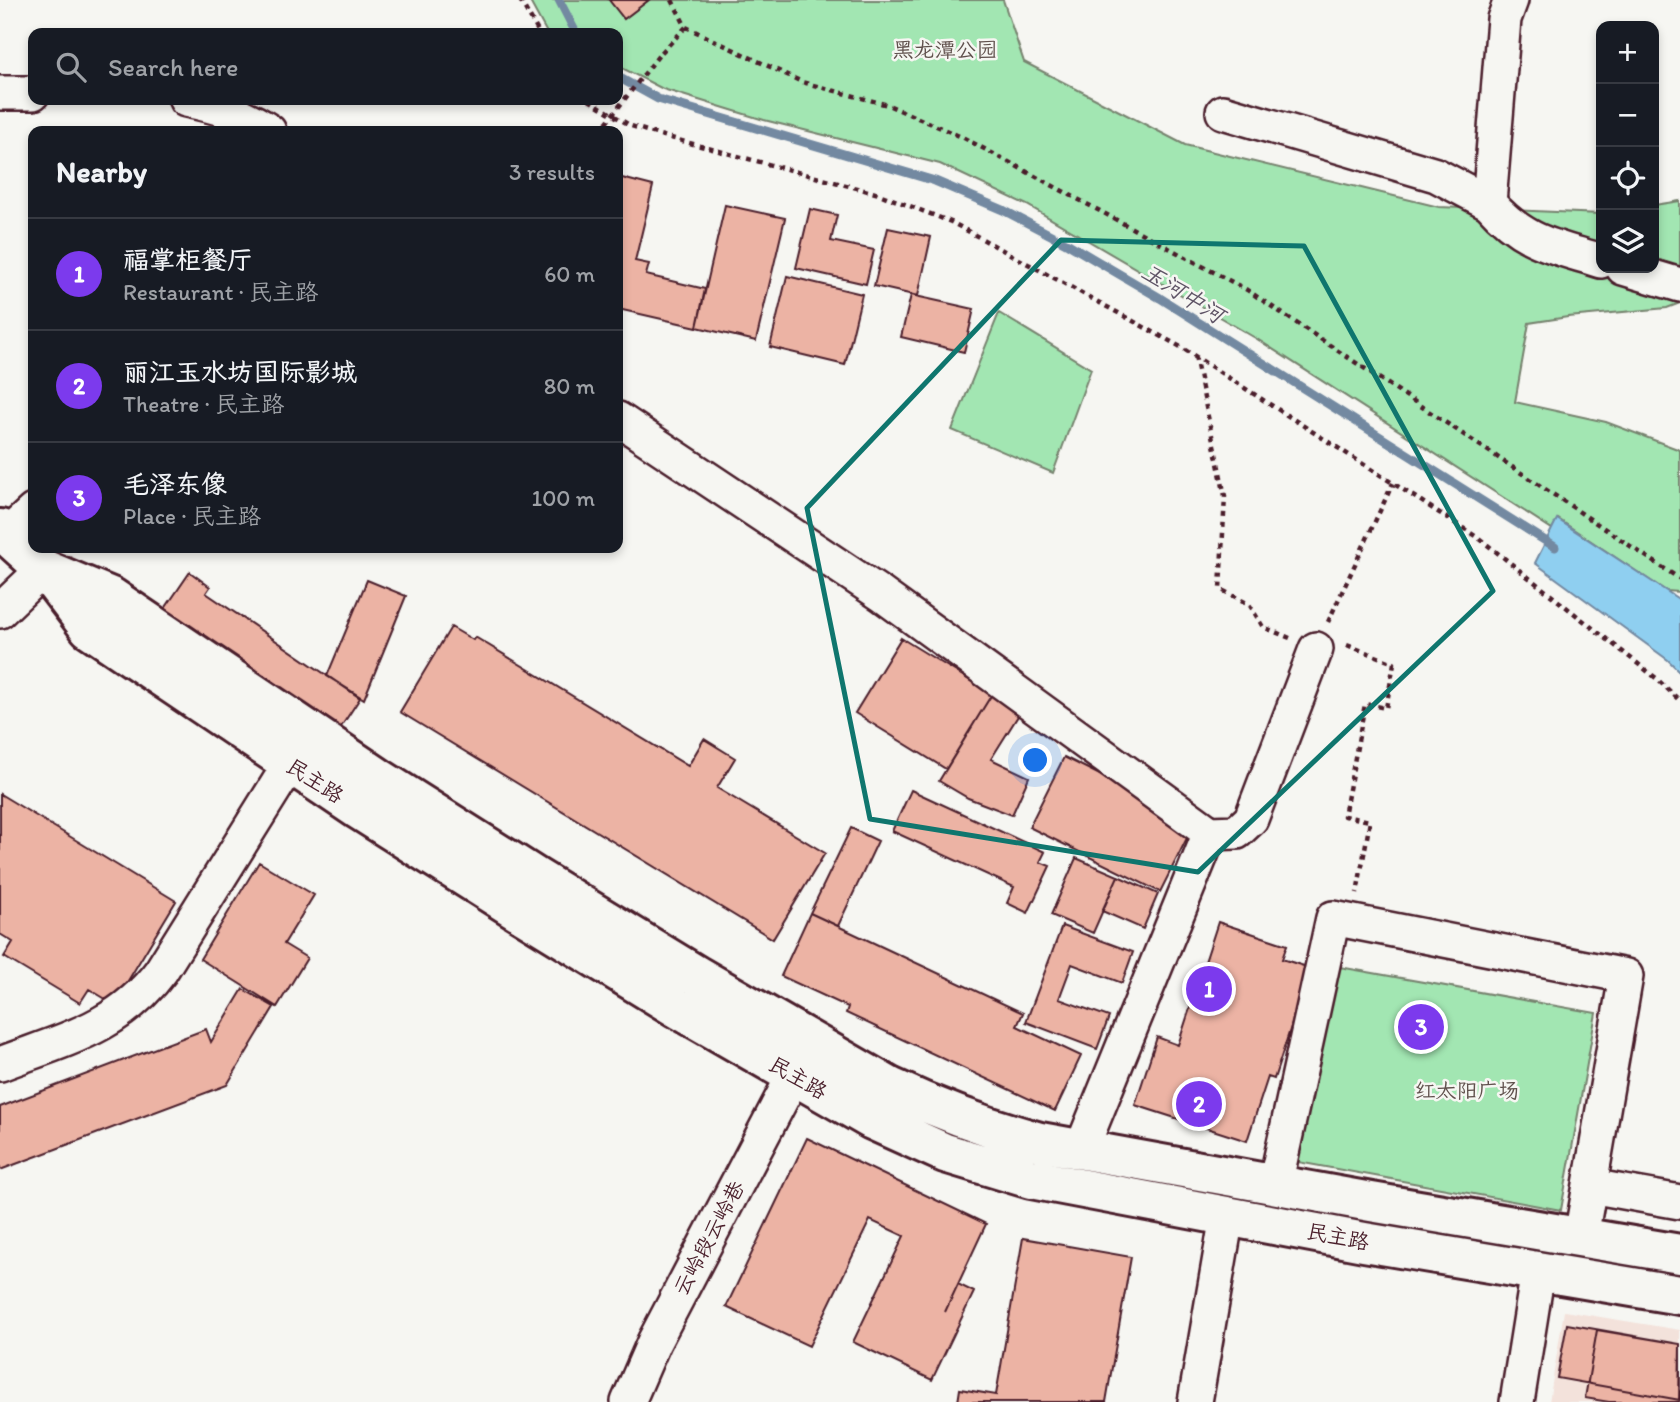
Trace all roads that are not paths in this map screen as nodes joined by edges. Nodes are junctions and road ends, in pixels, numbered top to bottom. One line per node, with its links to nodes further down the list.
1 (1511, 0): 7 (street)
2 (0, 93): 3 (street)
3 (28, 93)
4 (211, 105): 6 (street)
5 (1223, 112): 7 (street)
6 (260, 126)
7 (1489, 203): 8 (street)
8 (1596, 259)
9 (1640, 273): 10 (street)
10 (1680, 285)
11 (623, 422): 19 (street)
12 (13, 525): 13 (main road, 民主路)
13 (28, 546)
14 (33, 553): 15 (main road, 民主路)
15 (44, 569): 16 (street); 18 (main road, 民主路); 22 (main road, 民主路)
16 (0, 611)
17 (1319, 642): 19 (street)
18 (290, 764): 20 (street); 21 (main road, 民主路)
19 (1210, 832): 22 (street)
20 (0, 1064)
21 (794, 1075): 26 (main road, 民主路); 31 (street, 云岭段云岭巷)
22 (1082, 1150): 23 (main road, 民主路)
23 (1275, 1185): 24 (street); 27 (main road, 民主路)
24 (1590, 1186): 25 (street); 27 (street)
25 (1680, 1202)
26 (1227, 1216): 29 (main road, 民主路); 32 (street)
27 (1581, 1237): 28 (main road, 民主路)
28 (1680, 1254)
29 (1538, 1271): 30 (main road, 民主路); 33 (street)
30 (1680, 1295)
31 (628, 1402)
32 (1195, 1402)
33 (1517, 1402)

